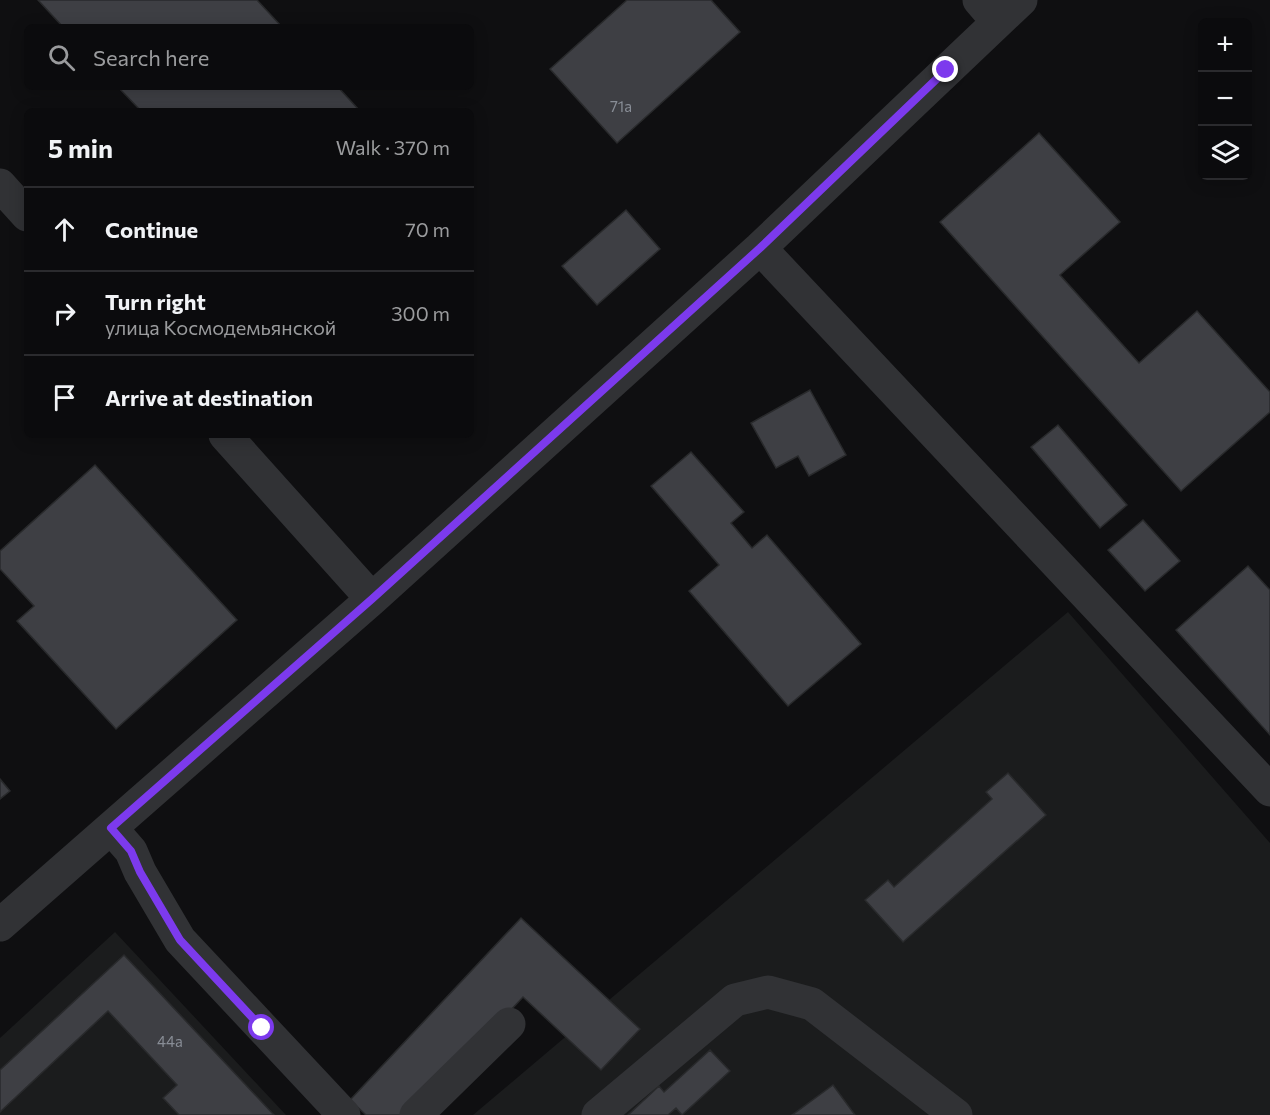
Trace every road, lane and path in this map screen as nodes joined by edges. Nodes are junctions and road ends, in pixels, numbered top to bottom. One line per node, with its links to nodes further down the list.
1 (999, 7): 4 (street)
2 (0, 185): 3 (street)
3 (24, 212)
4 (760, 248): 6 (street); 7 (street)
5 (228, 438): 6 (street)
6 (372, 599): 8 (street)
7 (1270, 790)
8 (111, 828): 9 (street); 11 (street)
9 (0, 925)
10 (509, 1024): 12 (street)
11 (344, 1115)
12 (416, 1115)
13 (598, 1115): 14 (street)
14 (956, 1115)

